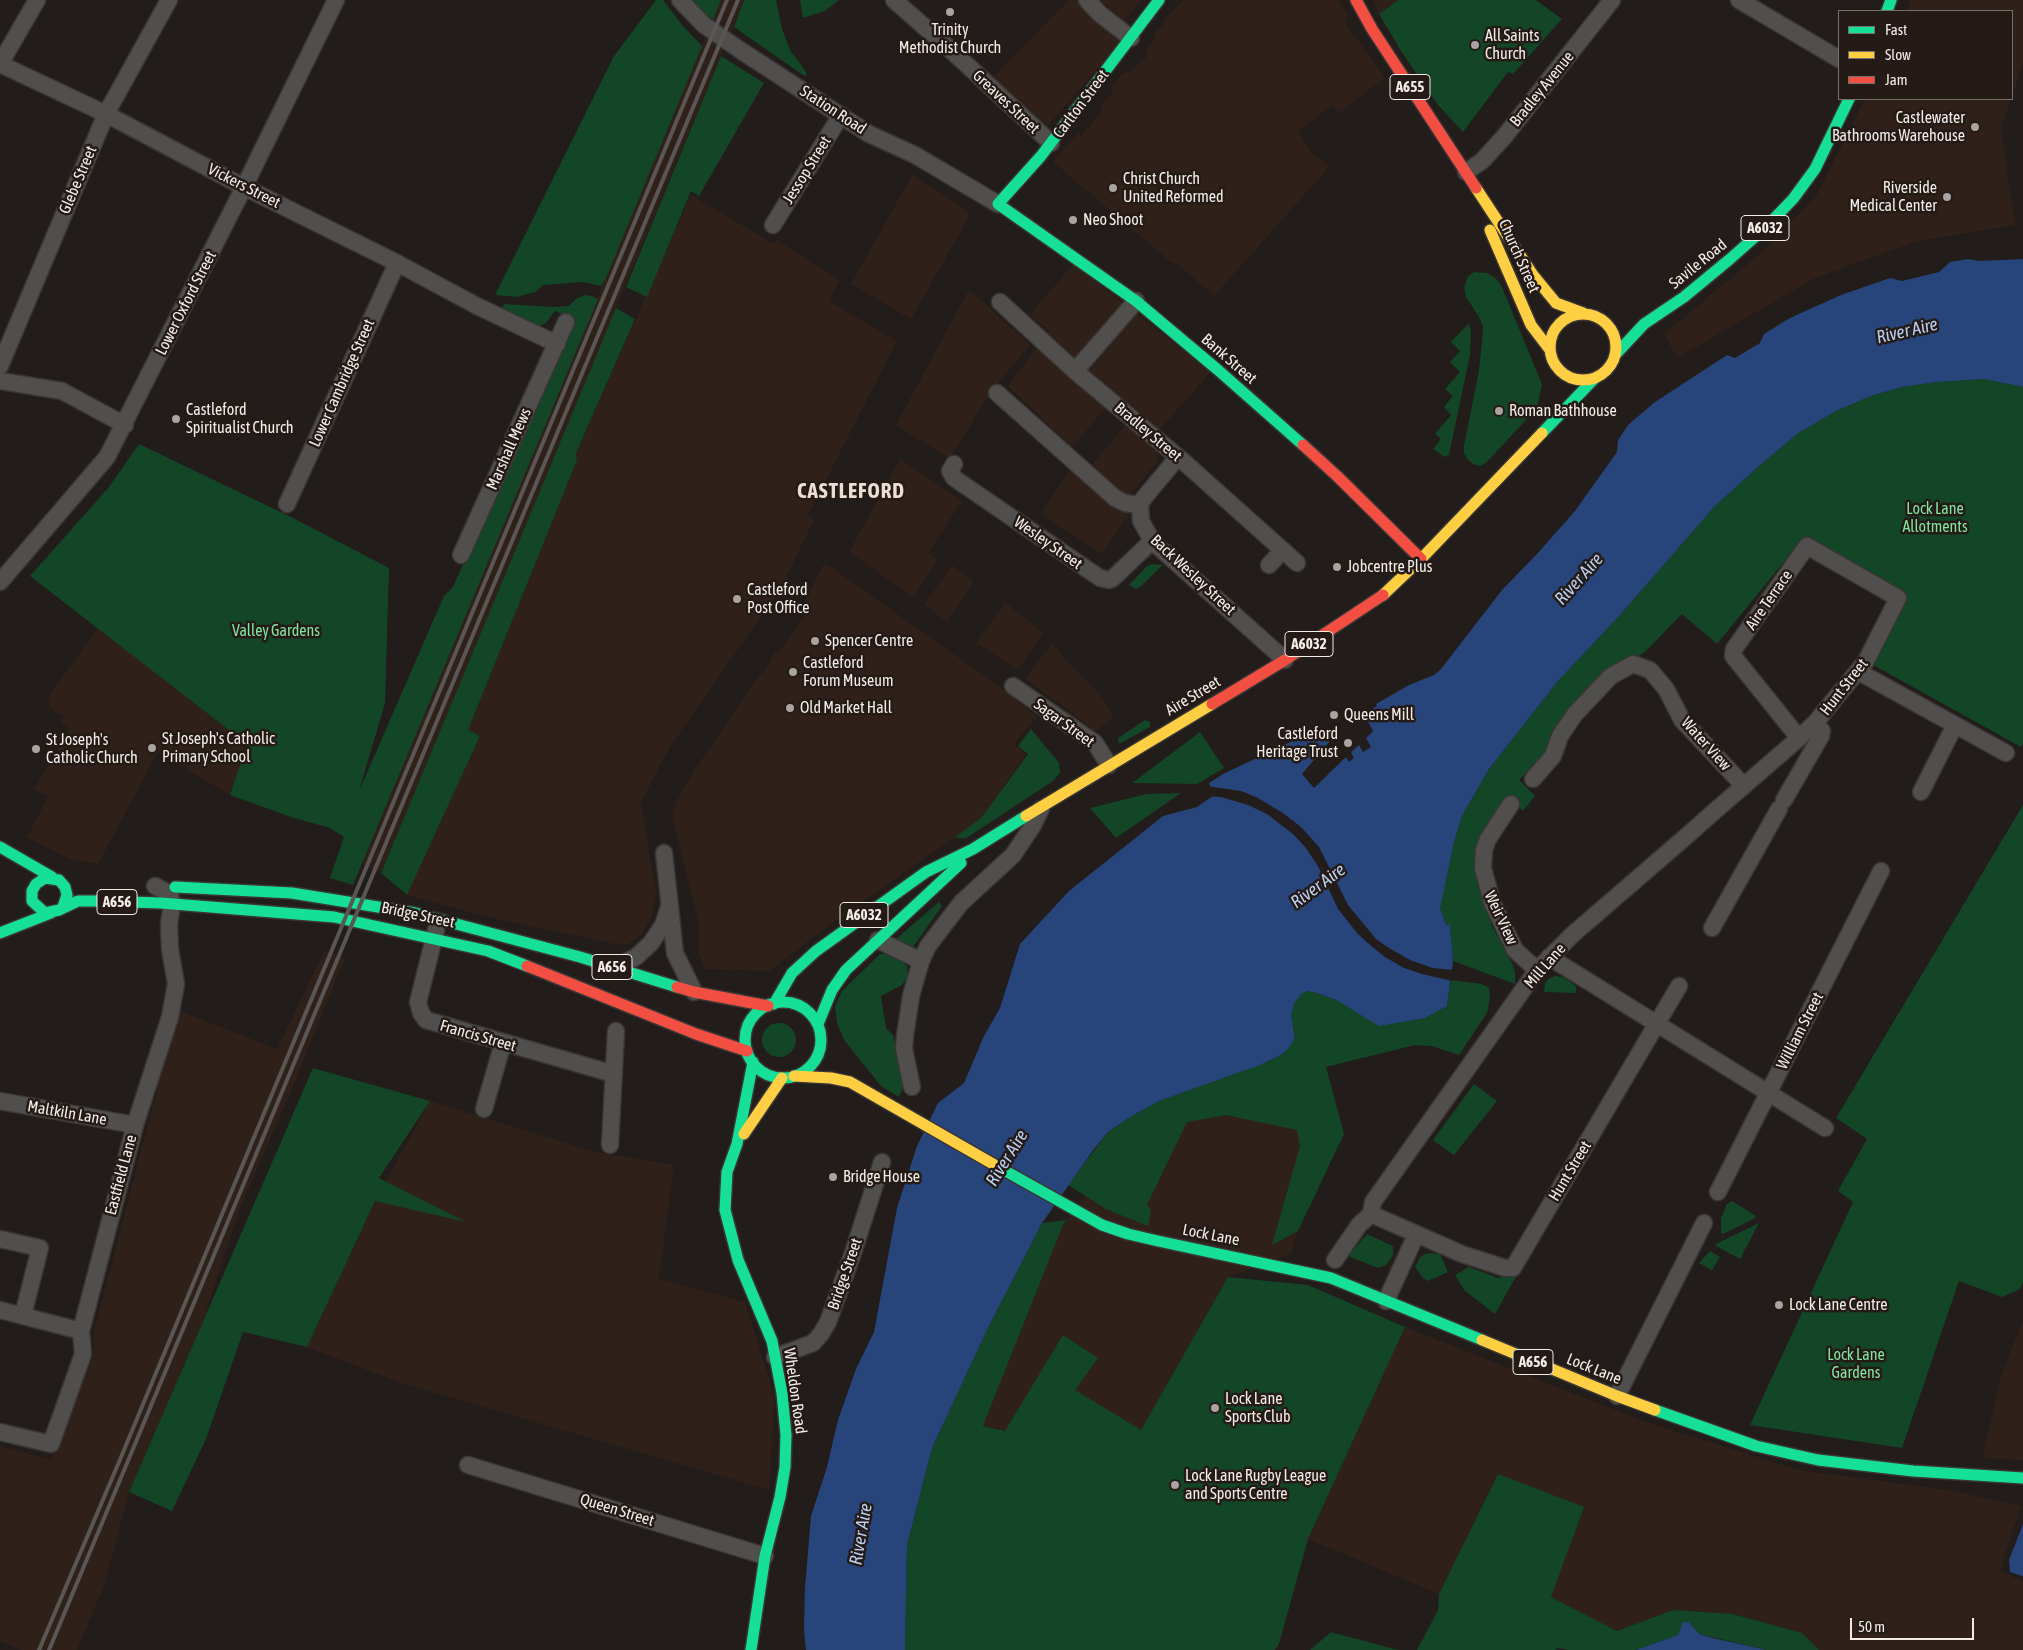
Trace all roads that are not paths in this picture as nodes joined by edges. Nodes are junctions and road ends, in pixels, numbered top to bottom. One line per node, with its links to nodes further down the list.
1 (37, 0): 13 (street)
2 (169, 0): 15 (street, Glebe Street)
3 (336, 0): 19 (street, Lower Oxford Street)
4 (680, 0): 16 (street, Station Road)
5 (894, 0): 17 (street, Greaves Street)
6 (1087, 0): 11 (street)
7 (1159, 0): 11 (main road, Carlton Street)
8 (1356, 0): 18 (main road, Church Street / A655)
9 (1612, 0): 18 (street, Bradley Avenue)
10 (1739, 0): 12 (street)
11 (1131, 38): 17 (main road, Carlton Street)
12 (1838, 57)
13 (0, 64): 15 (street, Vickers Street)
14 (1849, 100): 28 (main road, Savile Road / A6032)
15 (106, 114): 19 (street, Vickers Street); 32 (street, Glebe Street)
16 (841, 115): 20 (street, Station Road); 21 (street, Jessop Street)
17 (1051, 143): 20 (main road, Carlton Street)
18 (1466, 172): 25 (main road, Church Street / A655); 30 (main road, Church Street / A655)
19 (244, 187): 22 (street, Vickers Street); 39 (street, Lower Oxford Street)
20 (998, 204): 24 (main road, Bank Street)
21 (773, 225)
22 (397, 262): 29 (street, Vickers Street); 42 (street, Lower Cambridge Street)
23 (1000, 302): 33 (street, Bradley Street)
24 (1136, 302): 33 (street); 47 (main road, Bank Street)
25 (1583, 313): 26 (main road); 30 (main road)
26 (1601, 318): 28 (main road); 31 (main road)
27 (566, 322): 29 (street, Marshall Mews)
28 (1644, 324): 31 (main road, Savile Road / A6032)
29 (557, 344): 46 (street, Marshall Mews)
30 (1550, 350): 34 (main road)
31 (1616, 354): 35 (main road, A6032)
32 (0, 366)
33 (1075, 370): 40 (street, Bradley Street)
34 (1560, 370): 35 (main road); 38 (main road)
35 (1595, 378): 38 (main road, A6032)
36 (0, 382): 39 (street)
37 (997, 393): 43 (street)
38 (1561, 415): 47 (main road, A6032)
39 (125, 425): 50 (street, Lower Oxford Street)
40 (1178, 457): 43 (street); 45 (street, Bradley Street)
41 (954, 464): 44 (street, Wesley Street)
42 (287, 504)
43 (1140, 505): 44 (street, Back Wesley Street)
44 (1152, 541): 52 (street, Back Wesley Street)
45 (1282, 550): 48 (street, Bradley Street); 49 (street)
46 (461, 554)
47 (1421, 559): 52 (main road, Aire Street / A6032)
48 (1297, 563)
49 (1269, 565)
50 (0, 582)
51 (1898, 598): 53 (street, Hunt Street); 57 (street, Aire Terrace)
52 (1285, 660): 59 (main road, Aire Street / A6032)
53 (1859, 672): 55 (street, Hunt Street); 56 (street)
54 (1013, 686): 59 (street, Sagar Street)
55 (1815, 723): 57 (street, Mill Lane); 83 (street, Hunt Street)
56 (1955, 725): 58 (street); 62 (street)
57 (1799, 738): 61 (street, Mill Lane)
58 (2006, 752)
59 (1109, 765): 64 (main road, Aire Street / A6032)
60 (1533, 779): 61 (street, Water View)
61 (1744, 786): 87 (street, Mill Lane)
62 (1921, 792)
63 (1511, 804): 90 (street, Weir View)
64 (1043, 805): 70 (main road, Aire Street / A6032); 77 (street)
65 (0, 847): 71 (main road, A656)
66 (0, 852): 68 (main road)
67 (664, 853): 76 (street)
68 (11, 865)
69 (1881, 871): 108 (street, William Street)
70 (938, 875): 77 (street); 86 (main road, Aire Street / A6032); 93 (main road, Aire Street / A6032)
71 (55, 879): 72 (main road, A656); 75 (main road); 79 (main road)
72 (78, 882)
73 (151, 886): 74 (main road, Bridge Street / A656); 78 (street)
74 (190, 888): 78 (street); 81 (main road, Bridge Street / A656)
75 (27, 897): 80 (main road); 84 (main road)
76 (670, 903): 89 (street); 92 (street)
77 (961, 903): 88 (street)
78 (172, 904): 79 (main road, Bridge Street / A656); 85 (main road, Bridge Street / A656); 111 (street, Eastfield Lane)
79 (63, 907): 80 (main road, A656)
80 (51, 913): 84 (main road)
81 (415, 913): 82 (main road, Bridge Street / A656); 85 (street)
82 (457, 923): 85 (street); 89 (main road, Bridge Street / A656)
83 (1712, 928)
84 (0, 933)
85 (433, 938): 98 (street, Francis Street); 99 (main road, Bridge Street / A656)
86 (878, 940): 88 (street); 94 (main road, Aire Street / A6032)
87 (1550, 957): 90 (street, Mill Lane); 95 (street)
88 (921, 961): 107 (street)
89 (614, 968): 92 (main road, Bridge Street / A656)
90 (1537, 970): 117 (street, Mill Lane)
91 (1679, 986): 95 (street, Hunt Street)
92 (694, 992): 93 (main road, Bridge Street / A656)
93 (771, 1005): 94 (main road, A656); 99 (main road)
94 (818, 1024): 97 (main road, A656)
95 (1658, 1025): 108 (street); 119 (street, Hunt Street)
96 (616, 1031): 103 (street)
97 (821, 1036): 100 (main road, A656); 104 (main road, A656)
98 (503, 1043): 103 (street, Francis Street); 110 (street)
99 (747, 1051): 101 (main road)
100 (831, 1053)
101 (753, 1062): 105 (main road); 113 (main road, Wheldon Road)
102 (840, 1066): 106 (main road, A656)
103 (614, 1074): 114 (street)
104 (794, 1076): 105 (main road, A656); 106 (main road, A656)
105 (782, 1078): 113 (main road, Wheldon Road)
106 (850, 1082): 122 (main road, Lock Lane / A656)
107 (912, 1087)
108 (1768, 1094): 112 (street); 116 (street, William Street)
109 (0, 1101): 111 (street, Maltkiln Lane)
110 (484, 1108)
111 (134, 1124): 125 (street, Eastfield Lane)
112 (1825, 1128)
113 (738, 1144): 126 (main road, Wheldon Road)
114 (610, 1145)
115 (882, 1162): 126 (street, Bridge Street)
116 (1718, 1192)
117 (1372, 1214): 119 (street, Hunt Street); 121 (street, Mill Lane)
118 (1704, 1223): 127 (street)
119 (1416, 1235): 122 (street)
120 (0, 1239): 124 (street)
121 (1335, 1260)
122 (1386, 1302): 127 (main road, Lock Lane / A656)
123 (0, 1310): 124 (street)
124 (23, 1316): 125 (street)
125 (81, 1331): 128 (street, Eastfield Lane)
126 (775, 1357): 131 (main road, Wheldon Road)
127 (1616, 1396): 130 (main road, Lock Lane / A656)
128 (0, 1432)
129 (468, 1465): 131 (street, Queen Street)
130 (2023, 1478)
131 (765, 1556): 132 (main road, Wheldon Road)
132 (751, 1650)

